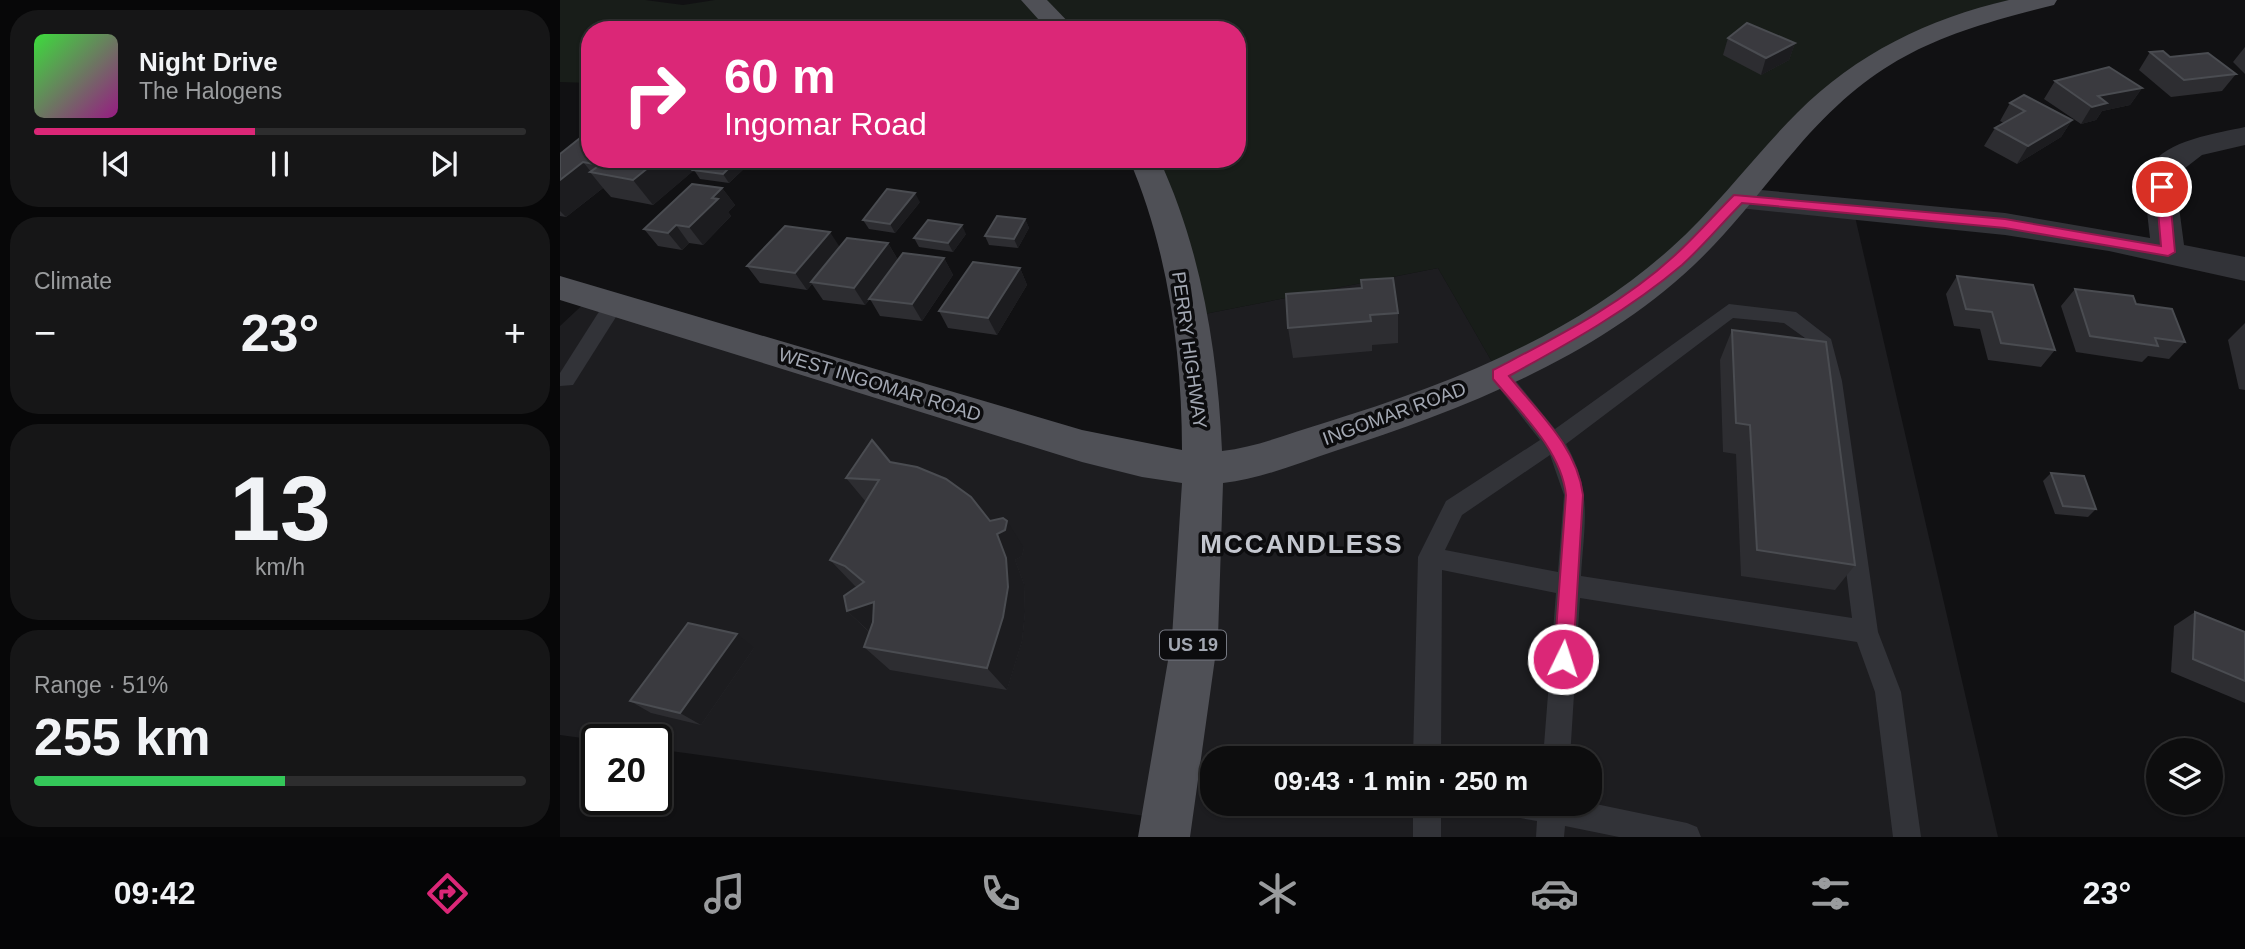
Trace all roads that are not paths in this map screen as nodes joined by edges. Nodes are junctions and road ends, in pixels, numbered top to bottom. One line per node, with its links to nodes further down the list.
1 (1033, 0): 3 (main road)
2 (2045, 0): 6 (main road, INGOMAR ROAD)
3 (1054, 21)
4 (2245, 136): 7 (street)
5 (1147, 168): 14 (main road, PERRY HIGHWAY / US 19)
6 (1739, 198): 7 (street); 11 (main road, INGOMAR ROAD)
7 (2168, 252): 8 (street)
8 (2245, 269)
9 (560, 288): 10 (main road, WEST INGOMAR ROAD)
10 (614, 304): 12 (lane); 14 (main road, WEST INGOMAR ROAD)
11 (1499, 374): 13 (lane); 14 (main road, INGOMAR ROAD)
12 (566, 380)
13 (1553, 442): 15 (lane); 16 (lane); 17 (lane)
14 (1203, 469): 23 (main road, PERRY HIGHWAY / US 19)
15 (1430, 557): 16 (lane); 18 (lane)
16 (1568, 584): 17 (lane); 19 (lane)
17 (1866, 632): 27 (lane)
18 (1427, 746)
19 (1557, 746)
20 (1427, 816): 24 (lane)
21 (1551, 816): 25 (lane)
22 (1596, 816): 26 (lane)
23 (1164, 837)
24 (1427, 837)
25 (1550, 837)
26 (1687, 837)
27 (1907, 837)

